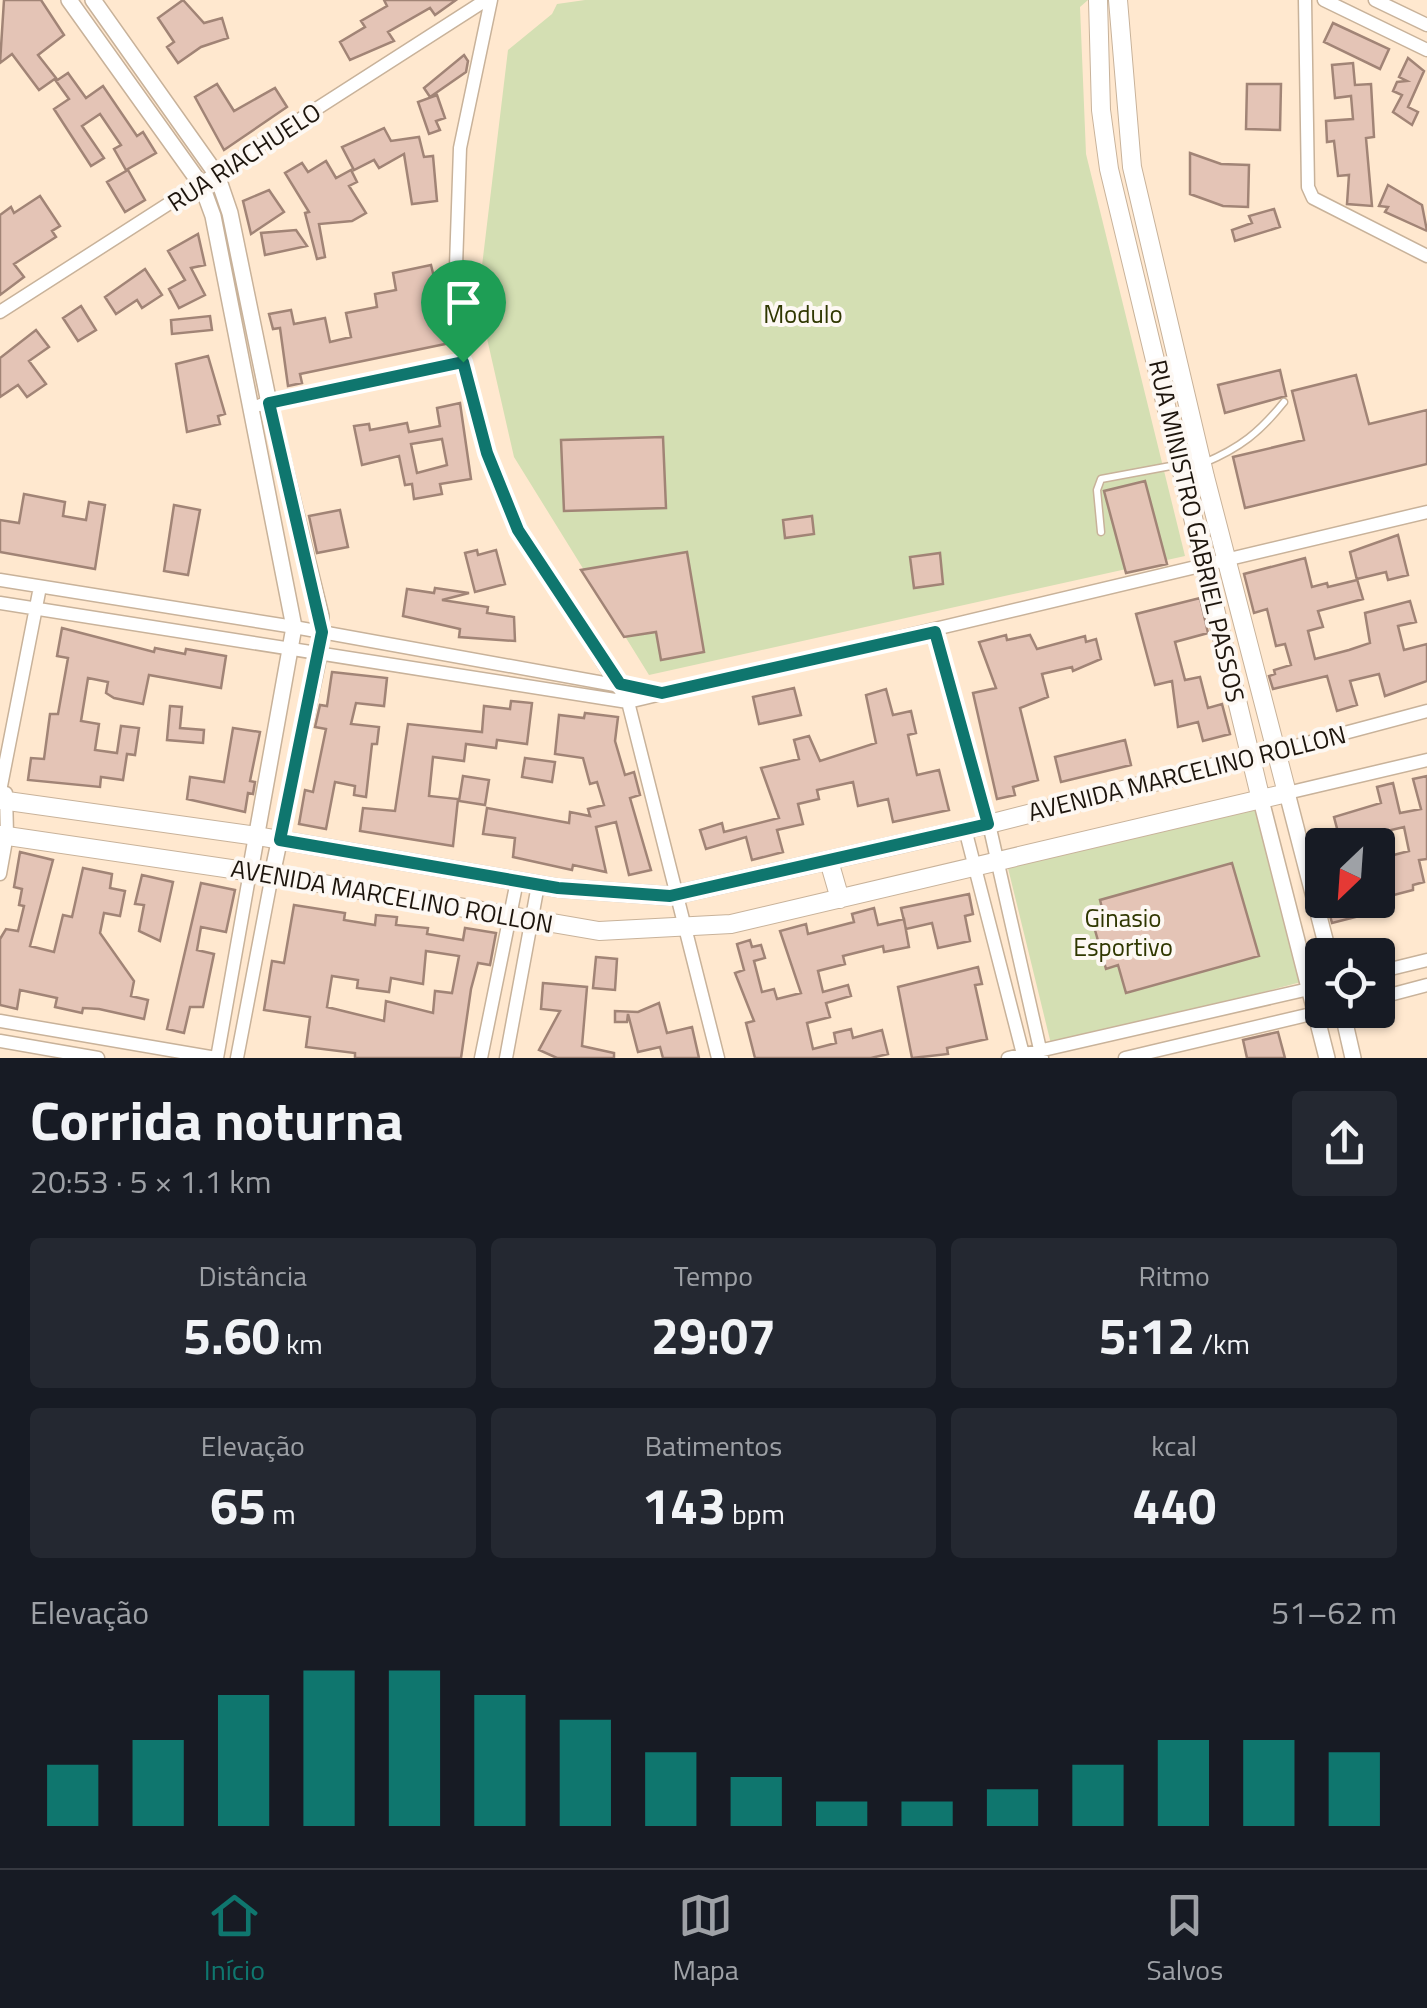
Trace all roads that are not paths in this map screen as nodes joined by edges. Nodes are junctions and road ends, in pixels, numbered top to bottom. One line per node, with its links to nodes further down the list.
1 (69, 0): 12 (street)
2 (93, 0): 11 (street)
3 (488, 0): 11 (street, RUA RIACHUELO); 15 (street)
4 (1098, 0): 20 (main road, RUA MINISTRO GABRIEL PASSOS)
5 (1118, 0): 19 (main road, RUA MINISTRO GABRIEL PASSOS)
6 (1304, 0): 13 (street)
7 (1324, 0): 10 (street)
8 (1375, 0): 9 (street)
9 (1427, 25)
10 (1427, 50)
11 (218, 174): 12 (street, RUA RIACHUELO); 17 (street)
12 (202, 186): 14 (street, RUA RIACHUELO); 18 (street)
13 (1427, 256)
14 (0, 312)
15 (463, 362): 17 (street); 37 (street)
16 (1284, 402): 21 (lane)
17 (269, 403): 18 (street); 31 (street)
18 (250, 407): 30 (street)
19 (1191, 418): 20 (main road); 21 (main road, RUA MINISTRO GABRIEL PASSOS)
20 (1172, 422): 21 (main road, RUA MINISTRO GABRIEL PASSOS)
21 (1194, 472): 23 (lane); 24 (main road, RUA MINISTRO GABRIEL PASSOS); 25 (main road, RUA MINISTRO GABRIEL PASSOS)
22 (1427, 512): 24 (street)
23 (1102, 532)
24 (1228, 562): 25 (street); 41 (main road, RUA MINISTRO GABRIEL PASSOS)
25 (1206, 568): 32 (street); 42 (main road, RUA MINISTRO GABRIEL PASSOS)
26 (0, 580): 27 (street)
27 (40, 587): 29 (street); 30 (street)
28 (0, 603): 29 (street)
29 (36, 609): 33 (street); 45 (street)
30 (294, 626): 31 (street); 33 (street)
31 (322, 632): 34 (street); 35 (street)
32 (935, 632): 38 (street); 47 (street)
33 (292, 652): 35 (street); 50 (street)
34 (437, 652): 36 (street); 37 (street)
35 (319, 655): 36 (street); 51 (street)
36 (434, 673): 39 (street)
37 (620, 684): 38 (street); 39 (street)
38 (662, 693): 39 (street)
39 (628, 702): 60 (street)
40 (1427, 711): 41 (street, AVENIDA MARCELINO ROLLON)
41 (1276, 750): 42 (main road, AVENIDA MARCELINO ROLLON); 44 (main road, RUA MINISTRO GABRIEL PASSOS)
42 (1250, 757): 46 (main road, RUA MINISTRO GABRIEL PASSOS); 47 (main road, AVENIDA MARCELINO ROLLON)
43 (1427, 760): 44 (street, AVENIDA MARCELINO ROLLON)
44 (1287, 793): 46 (main road, AVENIDA MARCELINO ROLLON); 65 (street, RUA MINISTRO GABRIEL PASSOS)
45 (2, 798): 49 (street); 50 (main road, AVENIDA MARCELINO ROLLON)
46 (1261, 800): 52 (main road, AVENIDA MARCELINO ROLLON); 66 (street, RUA MINISTRO GABRIEL PASSOS)
47 (988, 824): 48 (main road, AVENIDA MARCELINO ROLLON); 52 (street)
48 (965, 829): 53 (main road, AVENIDA MARCELINO ROLLON); 54 (street)
49 (4, 835): 55 (main road, AVENIDA MARCELINO ROLLON); 56 (street)
50 (257, 836): 51 (main road, AVENIDA MARCELINO ROLLON); 55 (street)
51 (280, 840): 57 (street); 58 (main road, AVENIDA MARCELINO ROLLON)
52 (998, 860): 54 (main road, AVENIDA MARCELINO ROLLON); 79 (street)
53 (829, 861): 60 (main road, AVENIDA MARCELINO ROLLON); 61 (main road)
54 (976, 867): 61 (main road, AVENIDA MARCELINO ROLLON); 80 (street)
55 (250, 872): 57 (main road, AVENIDA MARCELINO ROLLON); 69 (street)
56 (0, 874)
57 (272, 875): 62 (main road, AVENIDA MARCELINO ROLLON); 70 (street)
58 (517, 881): 59 (main road, AVENIDA MARCELINO ROLLON); 62 (street)
59 (538, 885): 60 (main road, AVENIDA MARCELINO ROLLON); 63 (street)
60 (678, 895): 64 (street)
61 (840, 899): 64 (main road, AVENIDA MARCELINO ROLLON)
62 (510, 918): 63 (main road, AVENIDA MARCELINO ROLLON); 84 (street)
63 (532, 921): 64 (main road, AVENIDA MARCELINO ROLLON); 85 (street)
64 (684, 928): 86 (street)
65 (1325, 938)
66 (1305, 950)
67 (1427, 960): 68 (street)
68 (1395, 968)
69 (231, 981): 70 (street); 82 (street)
70 (251, 986): 83 (street)
71 (1427, 986): 73 (street)
72 (1305, 990): 79 (street)
73 (1395, 994)
74 (1305, 1016): 87 (street)
75 (0, 1021): 82 (street)
76 (1324, 1028): 88 (street, RUA MINISTRO GABRIEL PASSOS)
77 (1346, 1028): 89 (street)
78 (0, 1042): 81 (street)
79 (1041, 1054): 80 (street)
80 (1018, 1057)
81 (98, 1058)
82 (216, 1058)
83 (237, 1058)
84 (481, 1058)
85 (506, 1058)
86 (718, 1058)
87 (1125, 1058)
88 (1327, 1058)
89 (1353, 1058)

